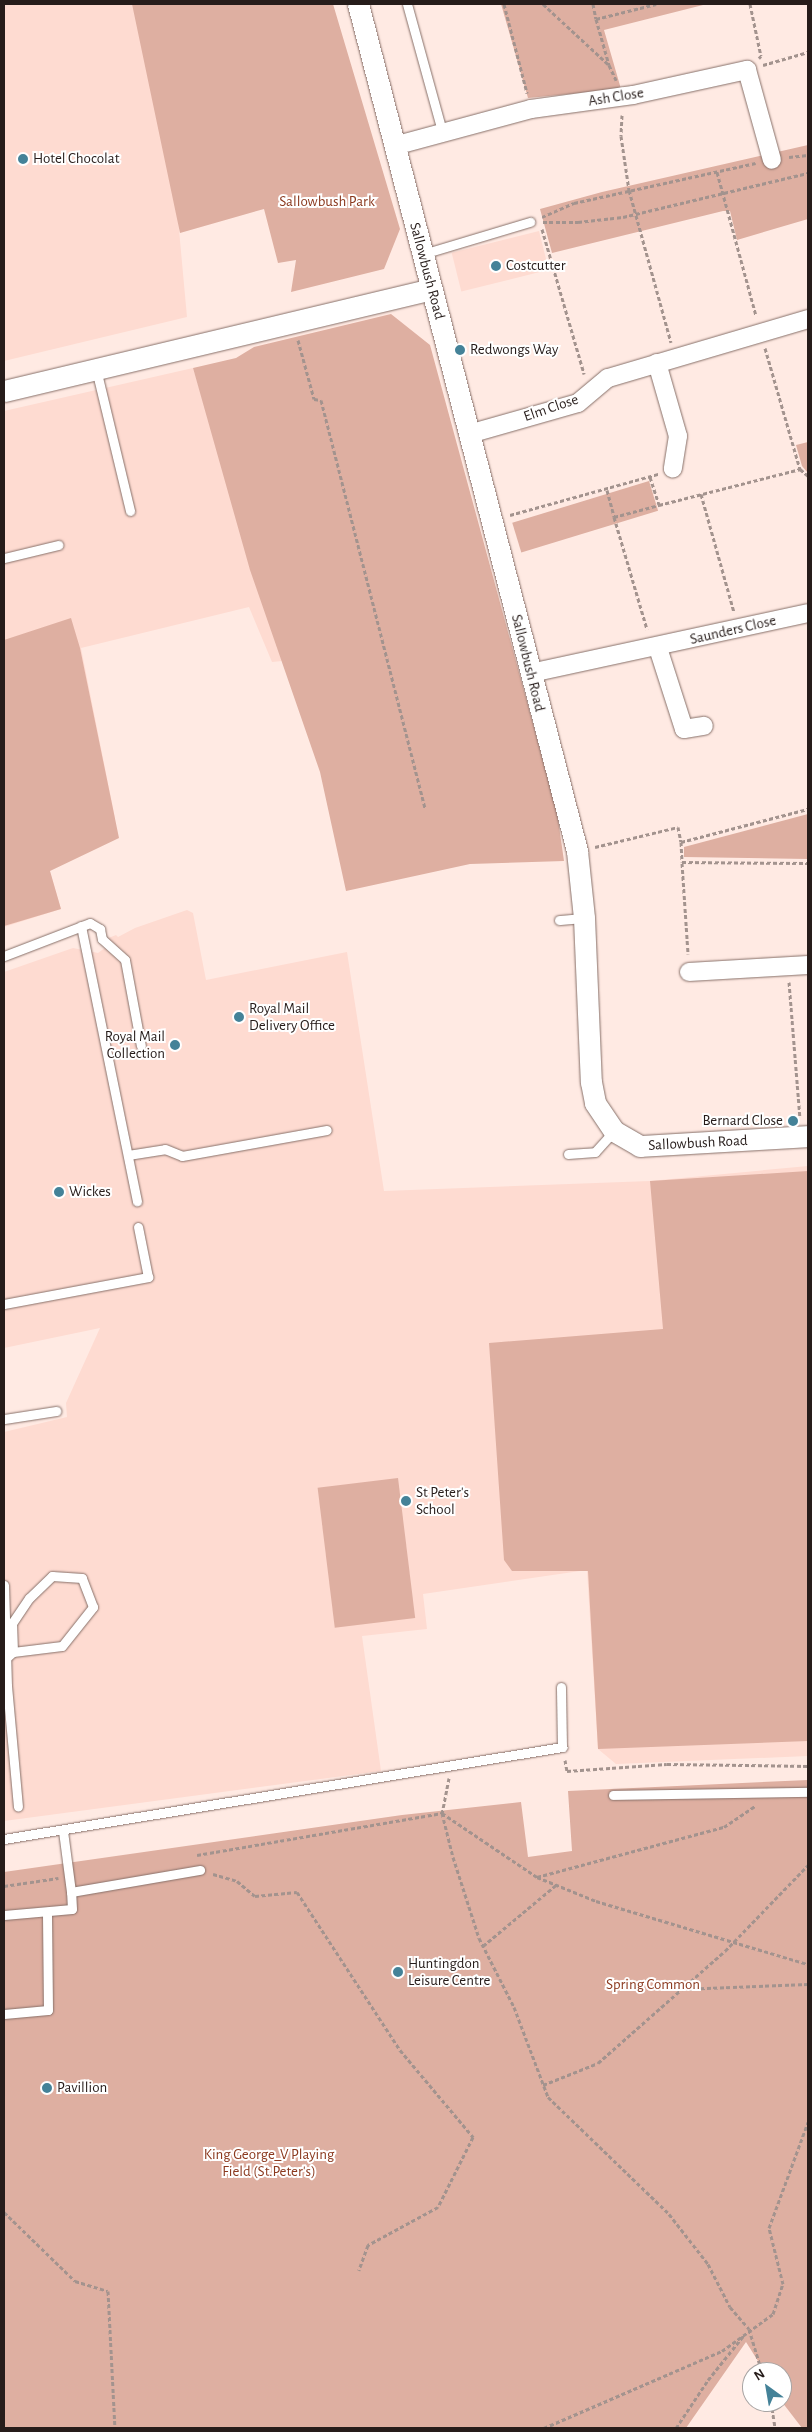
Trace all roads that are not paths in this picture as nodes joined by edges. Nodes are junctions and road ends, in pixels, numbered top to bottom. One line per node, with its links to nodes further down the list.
1 (358, 4): 4 (street, Sallowbush Road)
2 (407, 4): 3 (lane)
3 (443, 135): 4 (street, Ash Close); 5 (street, Ash Close)
4 (394, 146): 7 (street, Sallowbush Road)
5 (772, 160)
6 (530, 222): 7 (lane)
7 (422, 254): 8 (street, Sallowbush Road)
8 (431, 289): 11 (street); 13 (street, Sallowbush Road)
9 (808, 319): 10 (street, Elm Close)
10 (657, 363): 13 (street, Elm Close); 14 (street)
11 (96, 369): 12 (street); 15 (lane)
12 (4, 391)
13 (469, 434): 20 (street, Sallowbush Road)
14 (673, 469)
15 (130, 511)
16 (58, 545): 17 (lane)
17 (4, 558)
18 (808, 613): 19 (street, Saunders Close)
19 (656, 648): 20 (street, Saunders Close); 21 (street)
20 (531, 673): 22 (street, Sallowbush Road)
21 (704, 726)
22 (584, 918): 23 (lane); 30 (street, Sallowbush Road)
23 (559, 920)
24 (81, 926): 25 (lane); 28 (lane); 33 (lane)
25 (4, 956)
26 (808, 964): 27 (street)
27 (689, 972)
28 (141, 1046)
29 (327, 1130): 33 (lane)
30 (614, 1131): 31 (street, Sallowbush Road); 32 (lane)
31 (805, 1136)
32 (568, 1154)
33 (128, 1155): 34 (lane)
34 (137, 1201)
35 (138, 1227): 36 (lane)
36 (4, 1304)
37 (56, 1411): 38 (lane)
38 (4, 1419)
39 (4, 1585): 41 (lane)
40 (13, 1652): 40 (lane); 41 (lane)
41 (5, 1660): 45 (lane)
42 (561, 1687): 46 (lane)
43 (808, 1792): 44 (lane)
44 (613, 1794)
45 (18, 1806)
46 (63, 1831): 47 (lane); 49 (lane)
47 (4, 1839)
48 (200, 1870): 49 (lane)
49 (71, 1892): 50 (lane)
50 (47, 1912): 51 (lane); 52 (lane)
51 (4, 1915)
52 (4, 2014)

